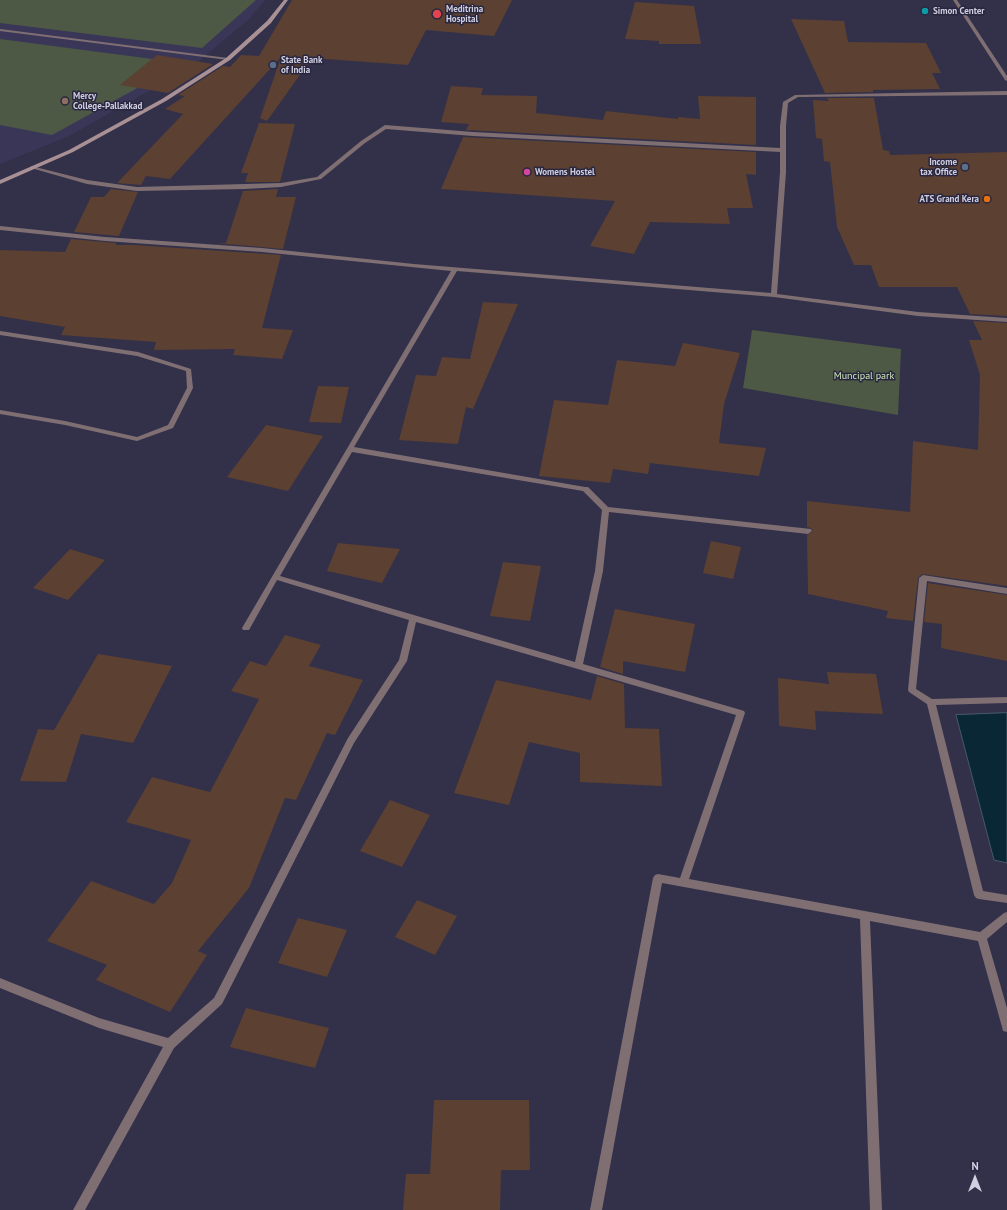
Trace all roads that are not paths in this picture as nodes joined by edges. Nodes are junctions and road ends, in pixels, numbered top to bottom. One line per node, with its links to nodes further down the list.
1 (286, 0): 4 (main road)
2 (955, 0): 5 (street)
3 (0, 30): 4 (street)
4 (228, 59): 8 (main road)
5 (1007, 80)
6 (1007, 93): 7 (street)
7 (782, 150): 8 (street); 12 (street)
8 (33, 167): 9 (main road)
9 (0, 182)
10 (0, 228): 11 (street)
11 (455, 269): 12 (street); 16 (street)
12 (774, 295): 13 (street)
13 (1007, 320)
14 (0, 333): 15 (street)
15 (0, 412)
16 (350, 449): 17 (street); 19 (street)
17 (606, 508): 18 (street); 23 (street)
18 (808, 531)
19 (275, 577): 21 (street); 22 (street)
20 (1007, 592): 25 (street)
21 (413, 618): 23 (street); 33 (street)
22 (246, 628)
23 (578, 666): 26 (street)
24 (1007, 700): 25 (street)
25 (931, 702): 27 (street)
26 (683, 882): 28 (street); 35 (street)
27 (1007, 899)
28 (865, 916): 30 (street); 36 (street)
29 (1007, 916): 30 (street)
30 (982, 937): 32 (street)
31 (0, 984): 33 (street)
32 (1007, 1027)
33 (170, 1044): 34 (street)
34 (79, 1210)
35 (596, 1210)
36 (876, 1210)

